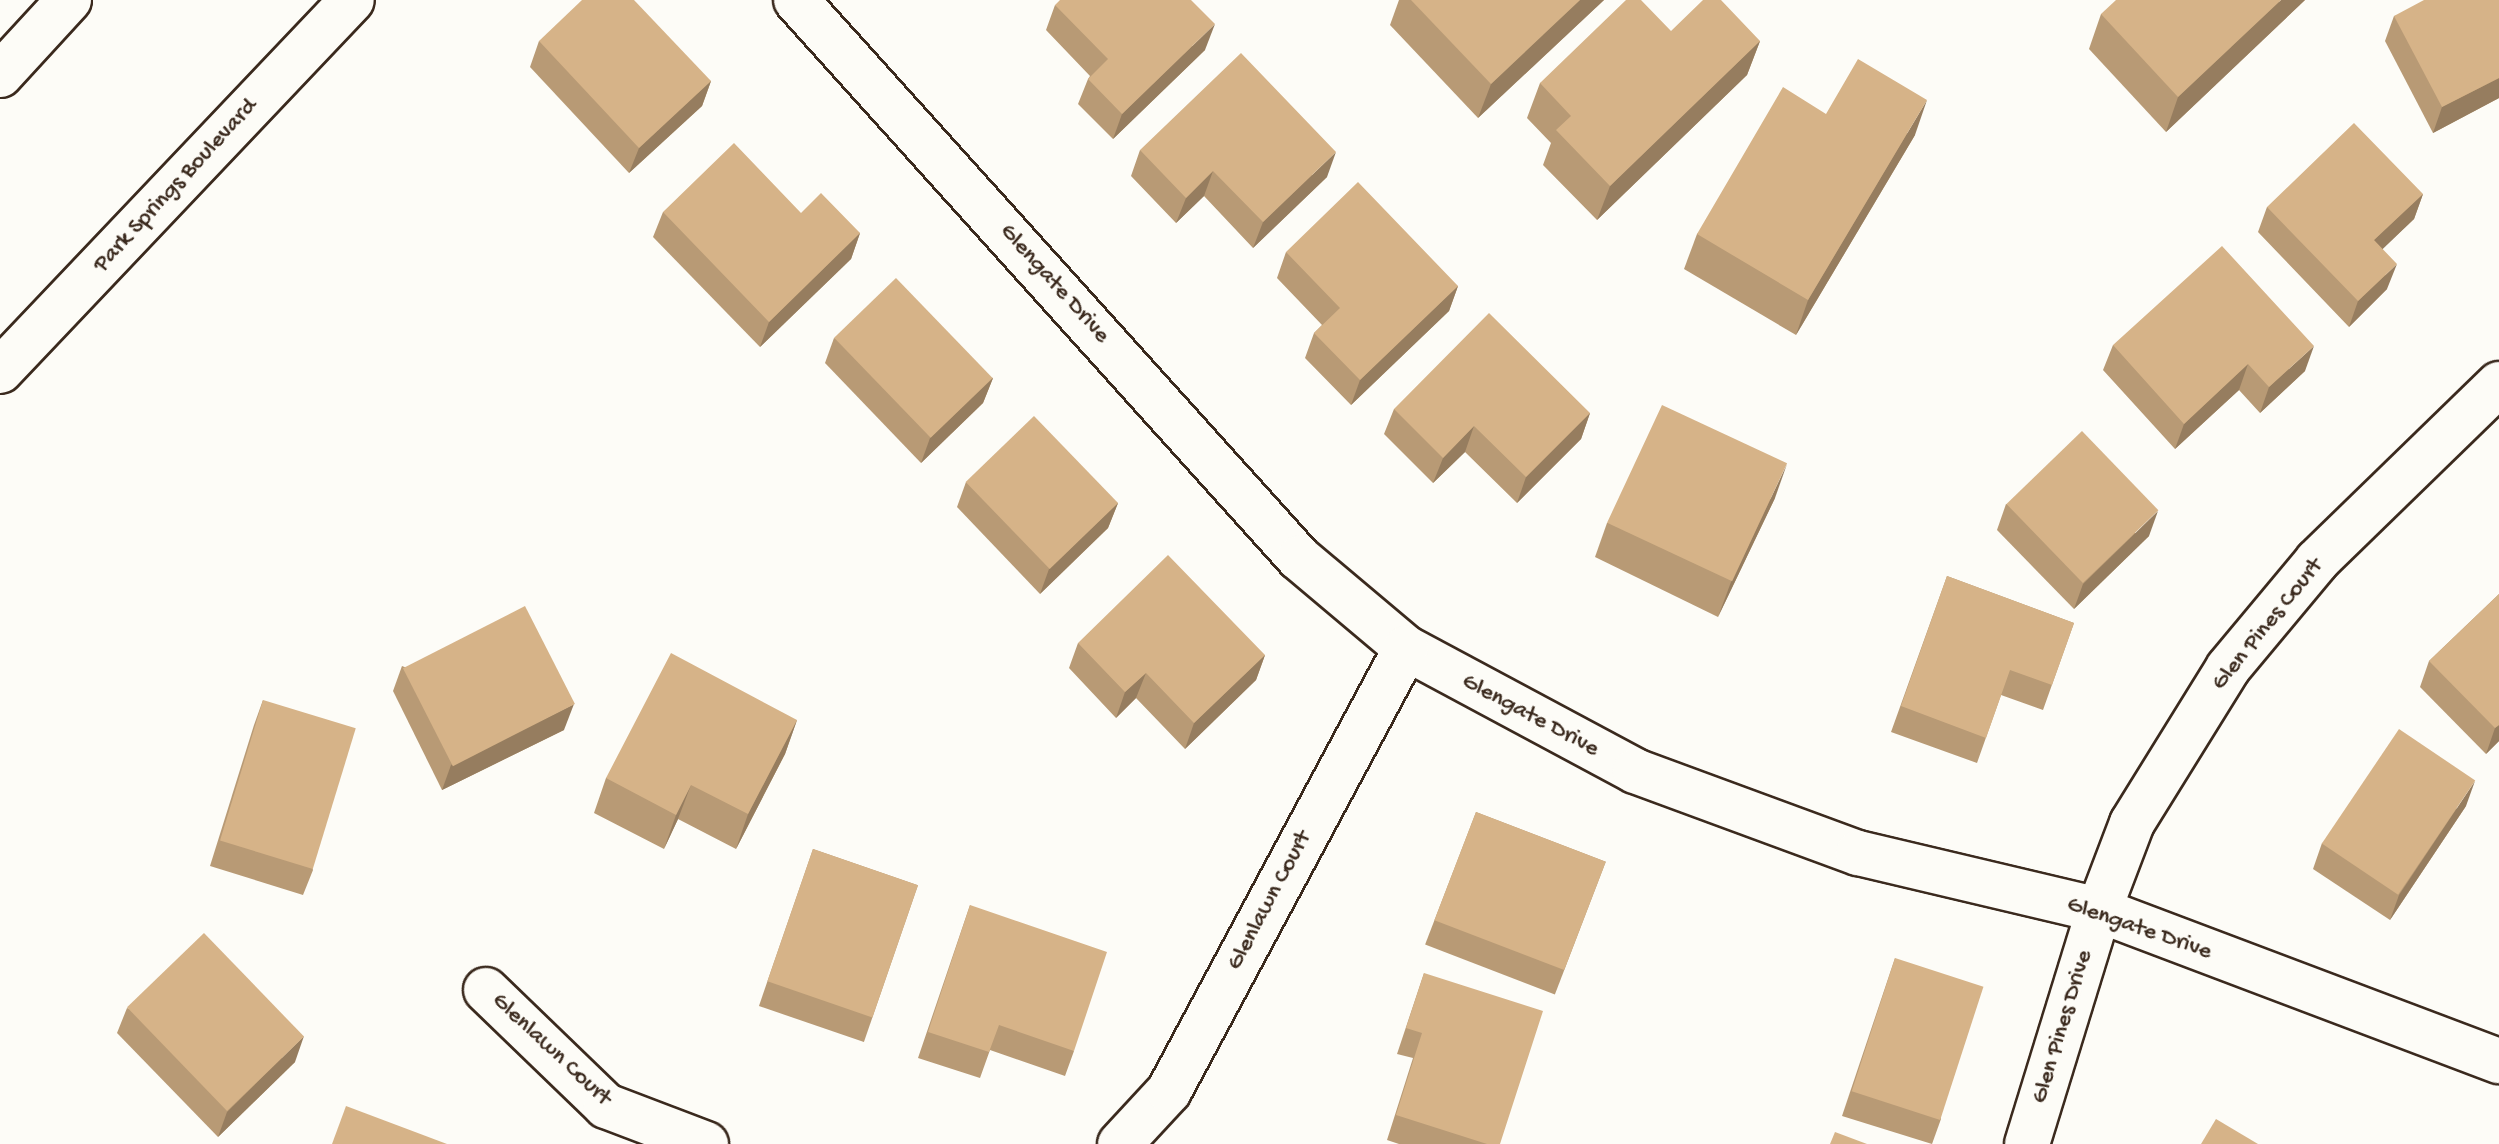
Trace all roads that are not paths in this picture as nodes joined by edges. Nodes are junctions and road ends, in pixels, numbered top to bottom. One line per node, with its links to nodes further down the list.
1 (69, 0): 4 (street)
2 (352, 0): 5 (street, Park Springs Boulevard)
3 (796, 0): 7 (street, Glengate Drive)
4 (0, 75)
5 (0, 371)
6 (2499, 384): 8 (street, Glen Pines Court)
7 (1406, 648): 8 (street, Glengate Drive); 12 (street, Glenlawn Court)
8 (2099, 910): 10 (street, Glengate Drive); 13 (street, Glen Pines Drive)
9 (486, 990): 11 (street, Glenlawn Court)
10 (2499, 1061)
11 (706, 1144)
12 (1120, 1144)
13 (2027, 1144)

